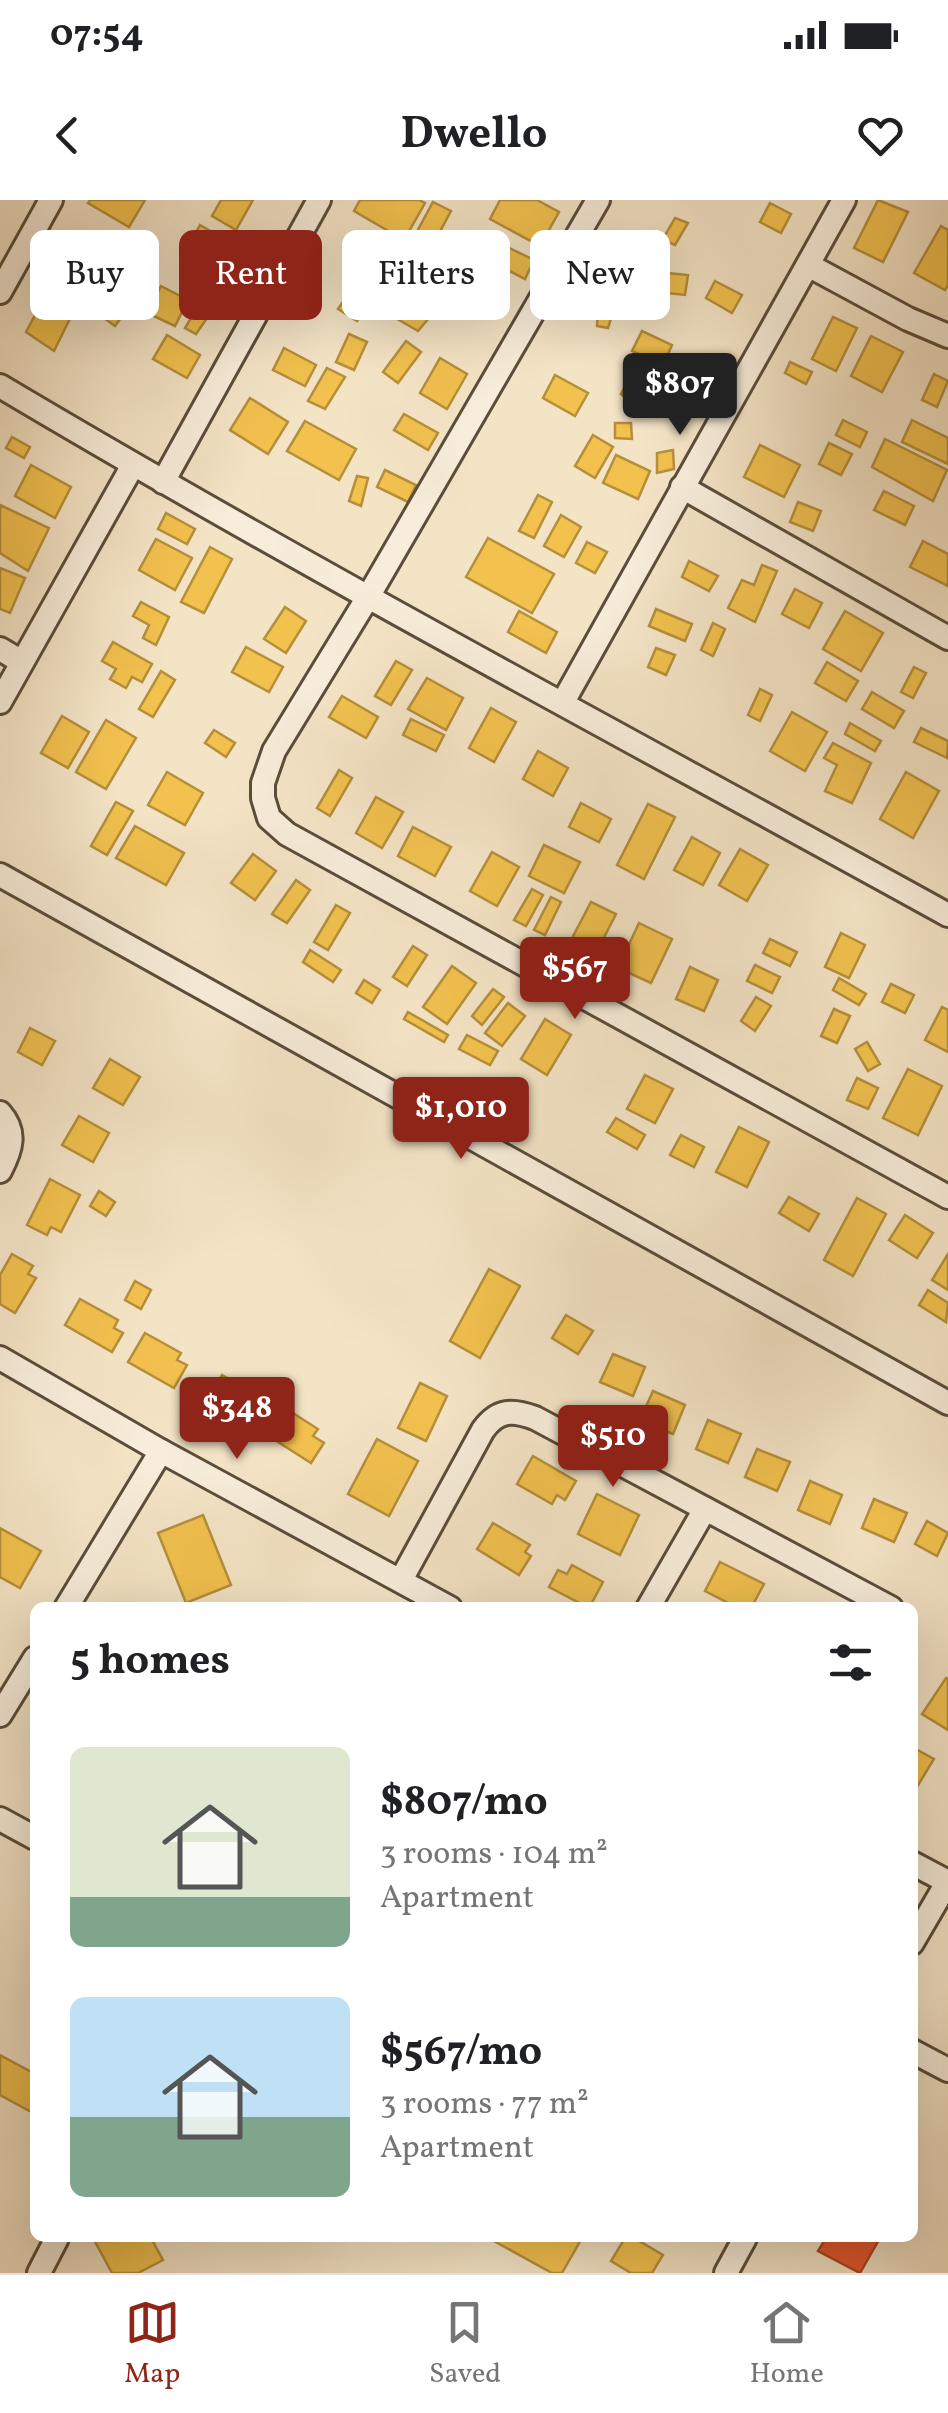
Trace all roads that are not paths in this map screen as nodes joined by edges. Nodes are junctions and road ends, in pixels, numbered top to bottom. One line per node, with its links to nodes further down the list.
1 (51, 200): 6 (street)
2 (319, 200): 10 (street)
3 (598, 200): 12 (street)
4 (844, 200): 5 (street)
5 (808, 265): 7 (street); 11 (street)
6 (0, 292)
7 (948, 336)
8 (0, 386): 9 (street)
9 (134, 465): 10 (street); 15 (street)
10 (163, 482): 12 (street)
11 (682, 488): 13 (street); 17 (street)
12 (368, 597): 17 (street); 22 (street)
13 (948, 638)
14 (0, 649): 15 (street)
15 (22, 662): 16 (street)
16 (0, 702)
17 (563, 702): 19 (street)
18 (0, 876): 24 (street)
19 (948, 915)
20 (0, 1113): 21 (street)
21 (0, 1171)
22 (948, 1196)
23 (0, 1358): 25 (street)
24 (948, 1403)
25 (161, 1450): 27 (street); 28 (street)
26 (705, 1509): 27 (street); 30 (street); 31 (street)
27 (401, 1580): 29 (street)
28 (70, 1602)
29 (440, 1602)
30 (651, 1602)
31 (881, 1602)
32 (30, 1666): 33 (street)
33 (0, 1716)
34 (0, 1819): 35 (street)
35 (30, 1835)
36 (918, 1866): 37 (street)
37 (948, 1882): 38 (street)
38 (918, 1933)
39 (918, 2054): 40 (street)
40 (948, 2070)
41 (54, 2242): 43 (street)
42 (743, 2242): 44 (street)
43 (39, 2273)
44 (726, 2273)

